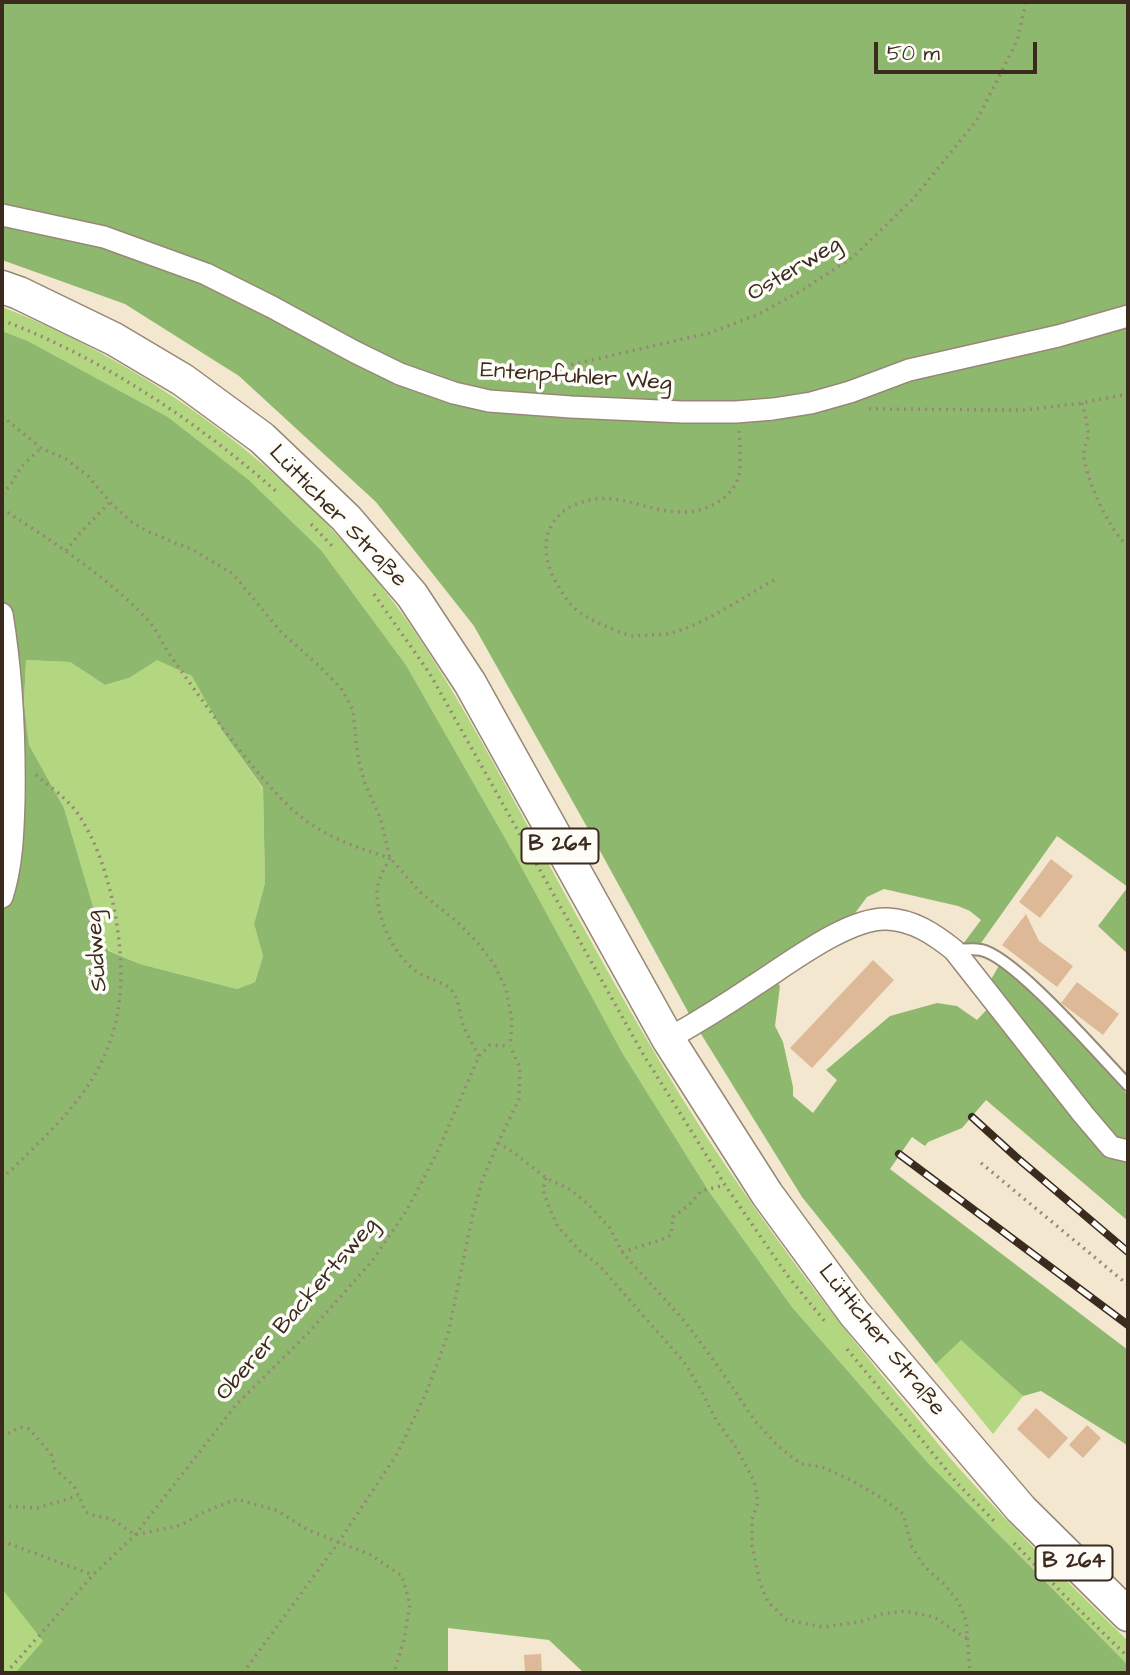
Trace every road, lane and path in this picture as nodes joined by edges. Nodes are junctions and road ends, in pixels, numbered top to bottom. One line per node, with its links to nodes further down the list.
1 (1026, 2): 6 (path, Osterweg)
2 (2, 215): 10 (street, Entenpfuhler Weg)
3 (2, 287): 28 (main road, Lütticher Straße / B 264)
4 (1128, 316): 10 (street, Entenpfuhler Weg)
5 (2, 320): 14 (path)
6 (502, 381)
7 (1128, 394): 8 (path)
8 (1082, 403): 9 (path); 18 (path)
9 (860, 408)
10 (736, 412): 21 (path)
11 (2, 416): 12 (path)
12 (41, 448): 13 (path); 15 (path)
13 (2, 494)
14 (283, 497)
15 (110, 502): 19 (path); 25 (path)
16 (2, 509): 19 (path)
17 (309, 523): 20 (path)
18 (1128, 547)
19 (66, 551): 25 (path)
20 (342, 557)
21 (774, 580)
22 (373, 594): 37 (path)
23 (2, 614): 24 (street)
24 (15, 757): 26 (street); 36 (path, Südweg)
25 (390, 858): 29 (path); 30 (path)
26 (2, 897)
27 (954, 950): 28 (street); 31 (lane); 33 (street)
28 (668, 1039): 51 (main road, Lütticher Straße / B 264)
29 (510, 1046): 30 (path); 32 (path)
30 (479, 1056): 46 (path, Oberer Backertsweg)
31 (1128, 1085)
32 (498, 1143): 35 (path); 49 (path)
33 (1128, 1151)
34 (981, 1163): 39 (path)
35 (546, 1178): 38 (path); 52 (path)
36 (2, 1179)
37 (725, 1185): 38 (path); 40 (path)
38 (622, 1252): 52 (path)
39 (1128, 1286)
40 (829, 1328)
41 (846, 1348): 45 (path)
42 (2, 1437): 43 (path)
43 (78, 1496): 44 (path); 46 (path)
44 (2, 1506)
45 (1003, 1531)
46 (135, 1535): 49 (path); 50 (path, Oberer Backertsweg)
47 (2, 1541): 50 (path)
48 (1013, 1541): 53 (path)
49 (338, 1543): 55 (path); 56 (path)
50 (93, 1575): 54 (path, Oberer Backertsweg)
51 (1128, 1615)
52 (969, 1640): 57 (path)
53 (1128, 1657)
54 (6, 1673)
55 (243, 1673)
56 (394, 1673)
57 (970, 1673)

